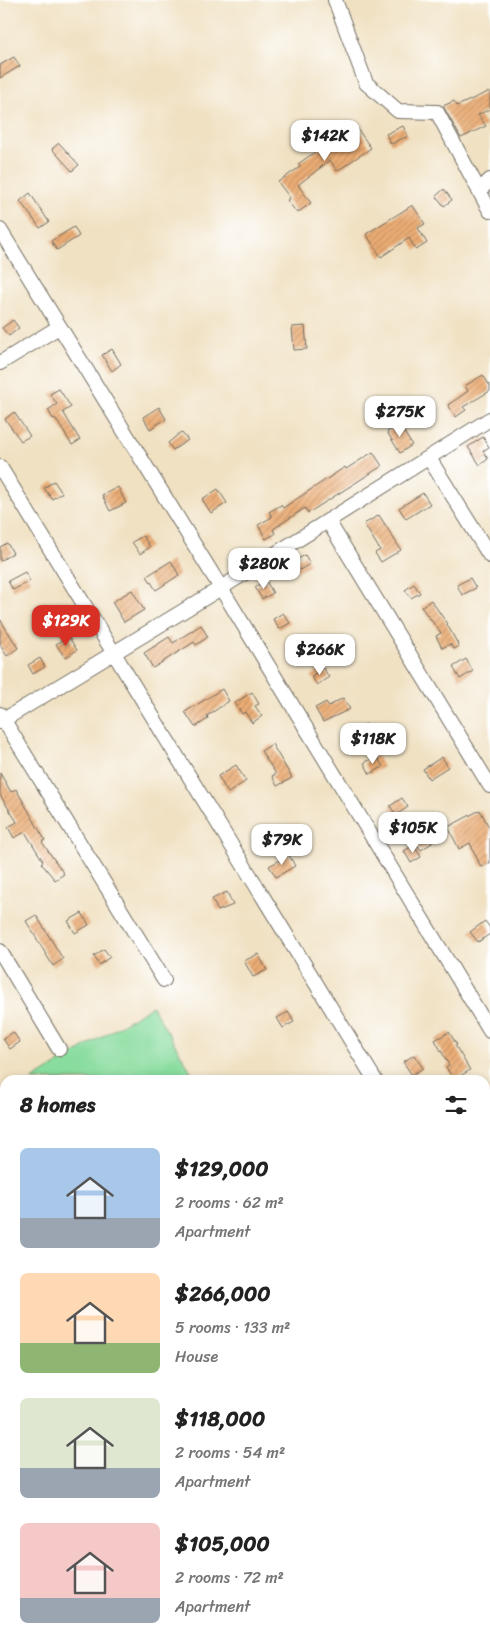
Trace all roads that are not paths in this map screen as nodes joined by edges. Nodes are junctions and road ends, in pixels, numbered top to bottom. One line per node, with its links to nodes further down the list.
1 (335, 0): 3 (street)
2 (490, 180): 3 (street)
3 (479, 191): 4 (street)
4 (490, 211)
5 (0, 230): 6 (street)
6 (59, 327): 7 (street); 13 (street)
7 (0, 363)
8 (490, 419): 9 (street)
9 (429, 458): 11 (street); 12 (street)
10 (0, 467): 14 (street)
11 (328, 521): 13 (street); 16 (street)
12 (490, 556)
13 (220, 588): 14 (street); 19 (street)
14 (113, 653): 15 (street); 21 (street)
15 (1, 719): 18 (street)
16 (490, 786)
17 (0, 951): 20 (street)
18 (164, 980)
19 (490, 1031)
20 (60, 1050)
21 (372, 1075)

